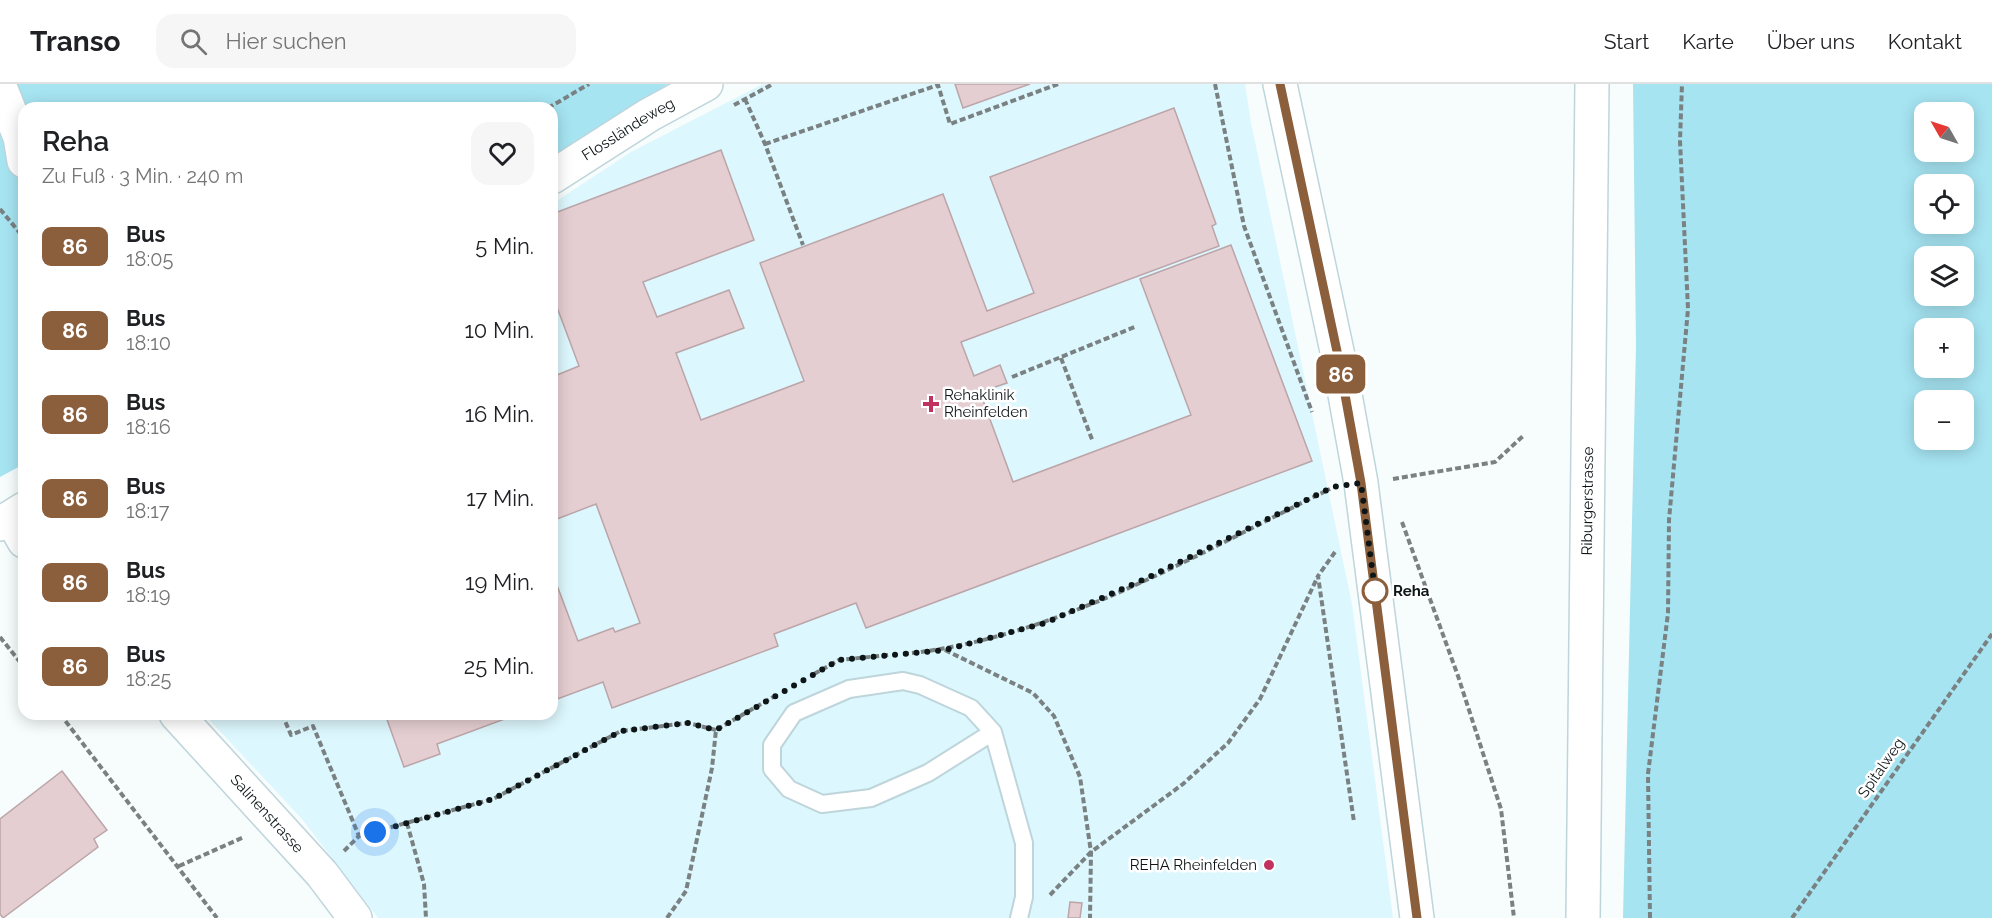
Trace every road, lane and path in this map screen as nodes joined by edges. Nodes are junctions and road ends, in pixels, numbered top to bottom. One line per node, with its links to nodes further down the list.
1 (589, 84): 11 (path)
2 (706, 84): 14 (street, Flossländeweg)
3 (1058, 84): 8 (path)
4 (1215, 84): 21 (path)
5 (1280, 84): 54 (street)
6 (1592, 84): 56 (street, Riburgerstrasse)
7 (1683, 84): 57 (path)
8 (937, 85): 13 (path)
9 (0, 87): 12 (street)
10 (745, 99): 13 (path)
11 (558, 102)
12 (18, 132)
13 (765, 144): 17 (path)
14 (558, 173)
15 (0, 209): 16 (path)
16 (18, 231)
17 (803, 245)
18 (1137, 326): 19 (path)
19 (1061, 358): 20 (path); 23 (path)
20 (1012, 377)
21 (1315, 421)
22 (1523, 436): 24 (path)
23 (1093, 442)
24 (1386, 481)
25 (1335, 498): 31 (path)
26 (1398, 513): 55 (path)
27 (1336, 550): 28 (path)
28 (1318, 576): 40 (path); 44 (path)
29 (1992, 634): 58 (path, Spitalweg)
30 (0, 637): 32 (path)
31 (945, 650): 33 (path); 44 (path)
32 (18, 660)
33 (808, 677)
34 (778, 695): 38 (path)
35 (65, 720): 45 (path)
36 (182, 720): 41 (street, Salinenstrasse)
37 (285, 720): 43 (path)
38 (716, 730): 42 (path); 51 (path)
39 (993, 732): 39 (lane); 52 (lane)
40 (1354, 822)
41 (276, 823): 45 (path); 46 (street, Salinenstrasse)
42 (407, 823): 43 (path); 50 (path)
43 (358, 836): 46 (path)
44 (1091, 852): 47 (path); 53 (path)
45 (179, 866): 48 (path)
46 (322, 874): 49 (street, Salinenstrasse)
47 (1045, 901)
48 (217, 918)
49 (355, 918)
50 (426, 918)
51 (667, 918)
52 (1019, 918)
53 (1090, 918)
54 (1417, 918)
55 (1514, 918)
56 (1583, 918)
57 (1650, 918)
58 (1792, 918)

